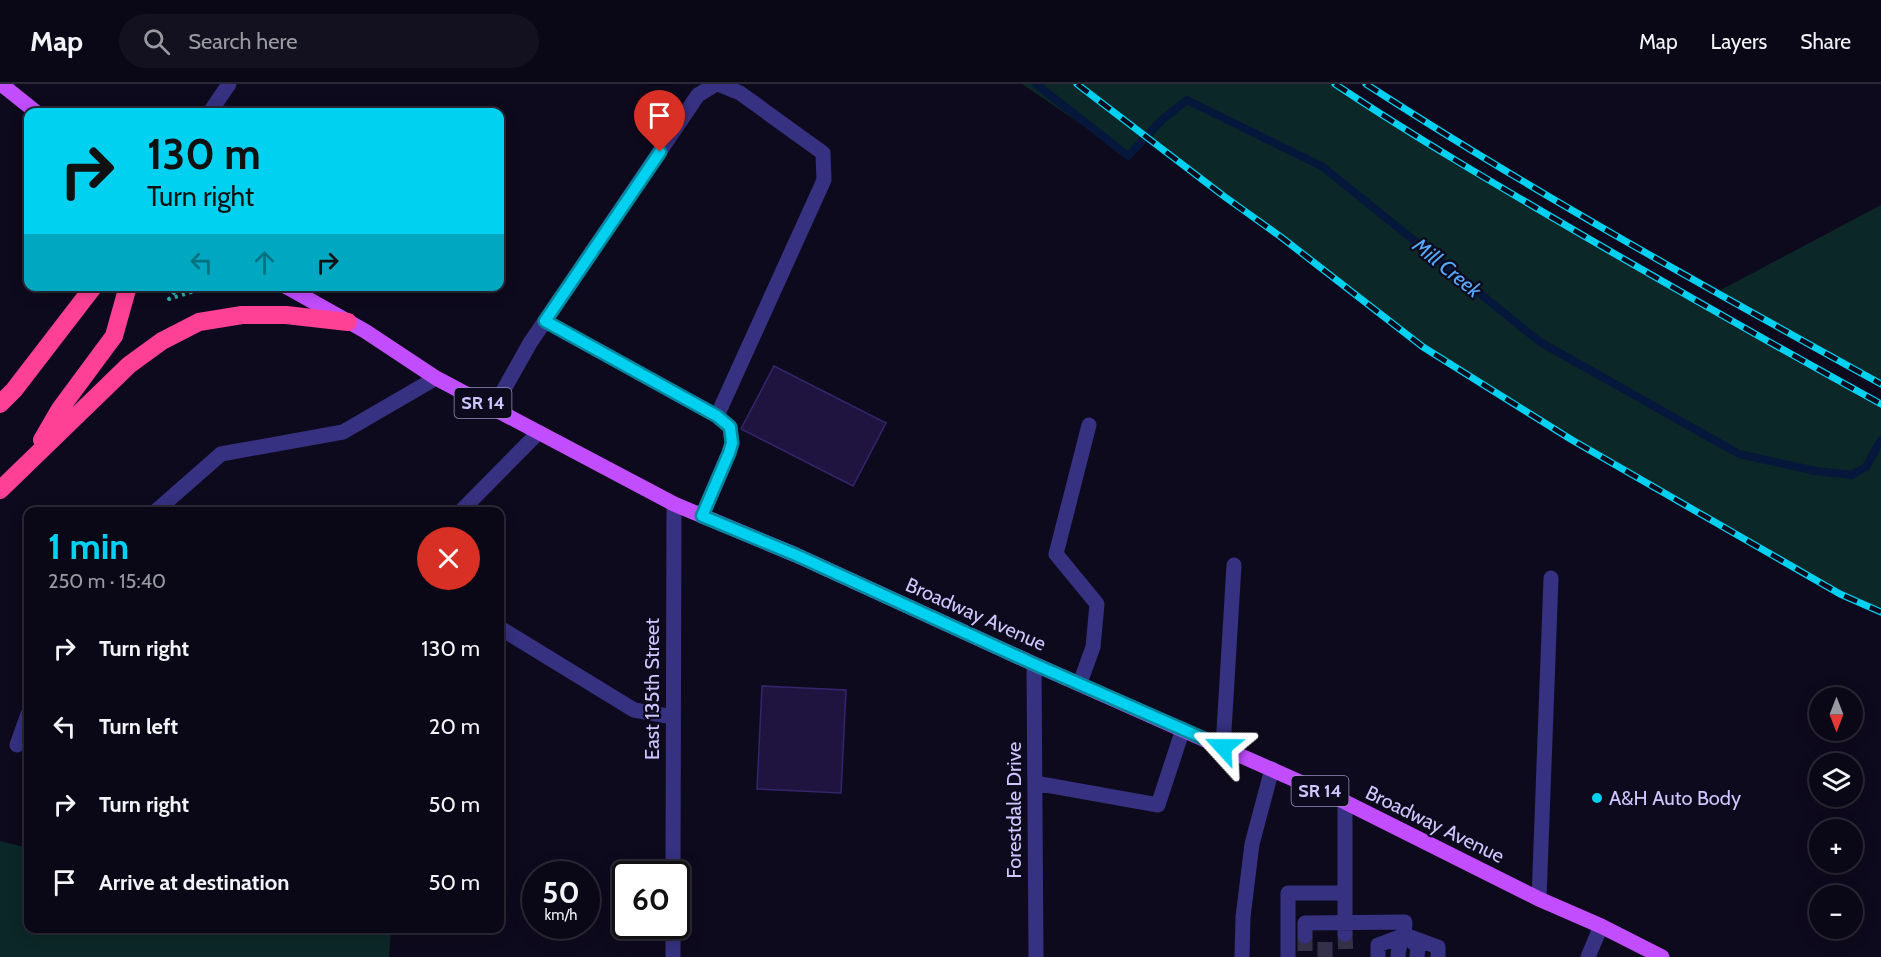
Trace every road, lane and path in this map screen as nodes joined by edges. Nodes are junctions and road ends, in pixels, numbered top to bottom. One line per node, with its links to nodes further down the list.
1 (2, 84): 4 (main road)
2 (229, 84): 5 (street)
3 (717, 84): 11 (street); 16 (street)
4 (31, 108)
5 (213, 108)
6 (90, 291): 14 (highway)
7 (127, 291): 19 (highway)
8 (175, 291): 9 (path)
9 (194, 291)
10 (294, 291): 12 (main road, Broadway Avenue / SR 14)
11 (545, 321): 15 (street); 16 (street)
12 (348, 322): 13 (main road, Broadway Avenue / SR 14); 19 (highway)
13 (436, 378): 15 (main road, Broadway Avenue / SR 14); 22 (street)
14 (0, 404)
15 (493, 409): 18 (main road, Broadway Avenue / SR 14)
16 (717, 416): 24 (street)
17 (1089, 425): 29 (street)
18 (538, 433): 21 (main road, Broadway Avenue / SR 14); 23 (street)
19 (34, 455): 20 (highway)
20 (0, 490)
21 (674, 504): 24 (main road, Broadway Avenue / SR 14); 30 (street, East 135th Street)
22 (161, 507)
23 (465, 507)
24 (702, 516): 28 (main road, Broadway Avenue / SR 14)
25 (1234, 565): 34 (street)
26 (1551, 578): 40 (street)
27 (504, 630): 30 (street)
28 (1034, 664): 29 (main road, Broadway Avenue / SR 14); 36 (street, Forestdale Drive)
29 (1080, 683): 32 (main road, Broadway Avenue / SR 14)
30 (673, 717): 38 (street, East 135th Street)
31 (24, 725): 33 (street)
32 (1183, 729): 34 (main road, Broadway Avenue / SR 14); 36 (street)
33 (17, 745)
34 (1223, 747): 35 (main road, Broadway Avenue / SR 14)
35 (1272, 769): 37 (main road, Broadway Avenue / SR 14); 48 (street)
36 (1035, 783): 47 (street, Forestdale Drive)
37 (1345, 802): 39 (street); 40 (main road, Broadway Avenue / SR 14)
38 (673, 861)
39 (1345, 893): 42 (street); 49 (street)
40 (1539, 899): 41 (main road, Broadway Avenue / SR 14)
41 (1601, 926): 54 (street); 55 (main road, Broadway Avenue / SR 14)
42 (1345, 928): 43 (street); 44 (street)
43 (1405, 935): 50 (street); 51 (street); 52 (street); 53 (street)
44 (1305, 936)
45 (673, 939): 46 (street)
46 (673, 957)
47 (1036, 957)
48 (1242, 957)
49 (1288, 957)
50 (1378, 957)
51 (1398, 957)
52 (1417, 957)
53 (1438, 957)
54 (1588, 957)
55 (1662, 957)

